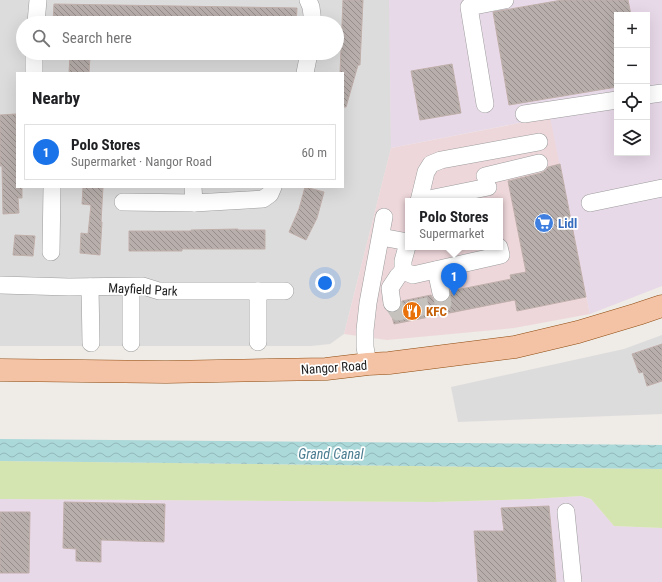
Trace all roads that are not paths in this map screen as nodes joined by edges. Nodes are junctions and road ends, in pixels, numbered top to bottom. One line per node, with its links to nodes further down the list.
1 (38, 0): 4 (street)
2 (308, 0): 5 (street)
3 (505, 0): 13 (street)
4 (37, 16)
5 (312, 16)
6 (34, 60): 8 (street)
7 (308, 60): 9 (street)
8 (34, 72)
9 (305, 72)
10 (662, 92): 11 (street)
11 (650, 94)
12 (614, 100): 14 (street)
13 (485, 104)
14 (524, 114)
15 (539, 142): 16 (street)
16 (481, 152): 20 (street); 23 (street)
17 (539, 164): 20 (street)
18 (52, 188): 32 (street)
19 (273, 188): 22 (street)
20 (488, 188): 24 (street)
21 (662, 188): 26 (street)
22 (194, 195): 25 (street)
23 (420, 198)
24 (435, 198)
25 (123, 202)
26 (590, 203)
27 (384, 217): 28 (street)
28 (381, 237): 29 (street); 46 (street)
29 (405, 241)
30 (406, 250): 34 (street)
31 (500, 250): 33 (street)
32 (51, 252)
33 (436, 270): 34 (street); 40 (street)
34 (403, 272): 41 (street)
35 (0, 284): 36 (street, Mayfield Park)
36 (90, 287): 37 (street, Mayfield Park); 44 (street)
37 (131, 287): 38 (street, Mayfield Park); 45 (street)
38 (258, 291): 39 (street, Mayfield Park); 43 (street)
39 (285, 291)
40 (441, 293)
41 (392, 303)
42 (662, 306): 46 (main road, Nangor Road)
43 (258, 342)
44 (91, 343)
45 (131, 343)
46 (368, 364): 47 (main road, Nangor Road)
47 (0, 370)
48 (566, 512): 49 (street)
49 (573, 582)

